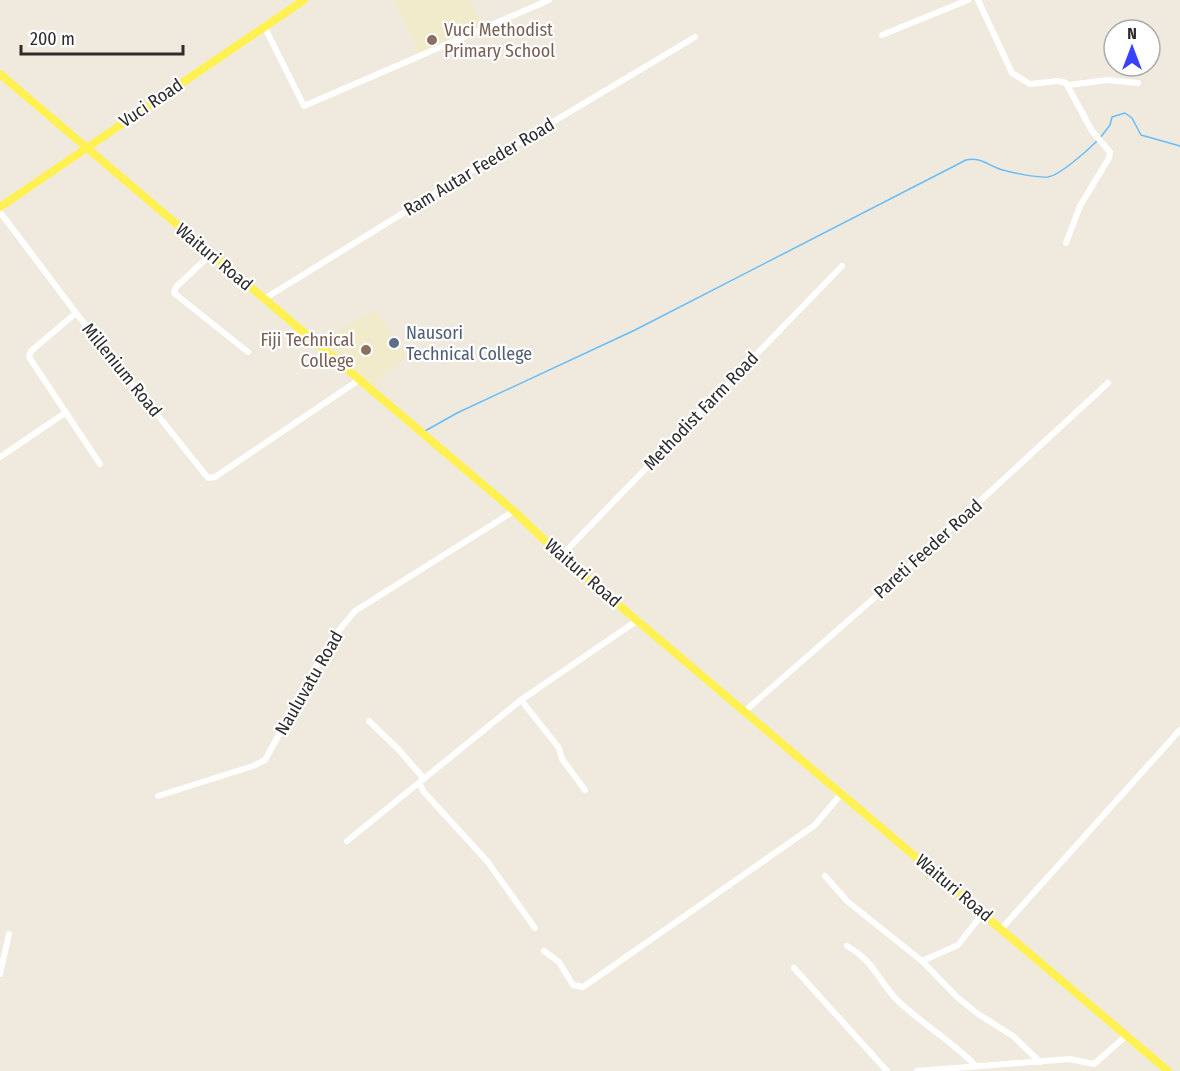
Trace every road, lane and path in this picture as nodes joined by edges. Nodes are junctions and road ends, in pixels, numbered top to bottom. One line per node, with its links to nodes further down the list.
1 (303, 0): 5 (main road, Vuci Road)
2 (549, 0): 5 (street)
3 (968, 0): 6 (street)
4 (978, 0): 10 (street)
5 (264, 26): 11 (main road, Vuci Road)
6 (882, 35)
7 (695, 37): 17 (street, Ram Autar Feeder Road)
8 (0, 74): 11 (main road, Waituri Road)
9 (1138, 83): 10 (street)
10 (1069, 85): 14 (street)
11 (86, 148): 12 (main road, Vuci Road); 15 (main road, Waituri Road)
12 (0, 207)
13 (0, 212): 18 (street, Millenium Road)
14 (1066, 243)
15 (211, 254): 17 (main road, Waituri Road); 19 (street)
16 (842, 266): 26 (street, Methodist Farm Road)
17 (264, 299): 20 (main road, Waituri Road)
18 (76, 314): 20 (street, Millenium Road); 22 (street, Millenium Road)
19 (248, 351)
20 (359, 380): 25 (main road, Waituri Road)
21 (1108, 383): 29 (street, Pareti Feeder Road)
22 (65, 413): 23 (street); 24 (street)
23 (0, 457)
24 (100, 464)
25 (514, 511): 26 (main road, Waituri Road); 35 (street, Nauluvatu Road)
26 (561, 556): 27 (main road, Waituri Road)
27 (638, 620): 28 (street); 29 (main road, Waituri Road)
28 (521, 699): 32 (street); 33 (street)
29 (745, 711): 34 (main road, Waituri Road)
30 (369, 721): 32 (street)
31 (1180, 730): 40 (street)
32 (421, 781): 36 (street); 39 (street)
33 (585, 789)
34 (842, 794): 38 (main road, Waituri Road); 43 (street)
35 (158, 796)
36 (347, 841)
37 (825, 876): 44 (street)
38 (983, 913): 40 (main road, Waituri Road); 44 (street)
39 (535, 928)
40 (1002, 928): 47 (main road, Waituri Road)
41 (9, 934): 46 (street)
42 (847, 946): 49 (street)
43 (544, 951)
44 (922, 961): 48 (street)
45 (794, 968): 50 (street)
46 (0, 974)
47 (1126, 1036): 48 (street); 52 (main road, Waituri Road)
48 (1040, 1062): 49 (street)
49 (976, 1066): 51 (street)
50 (887, 1071)
51 (917, 1071)
52 (1168, 1071)

